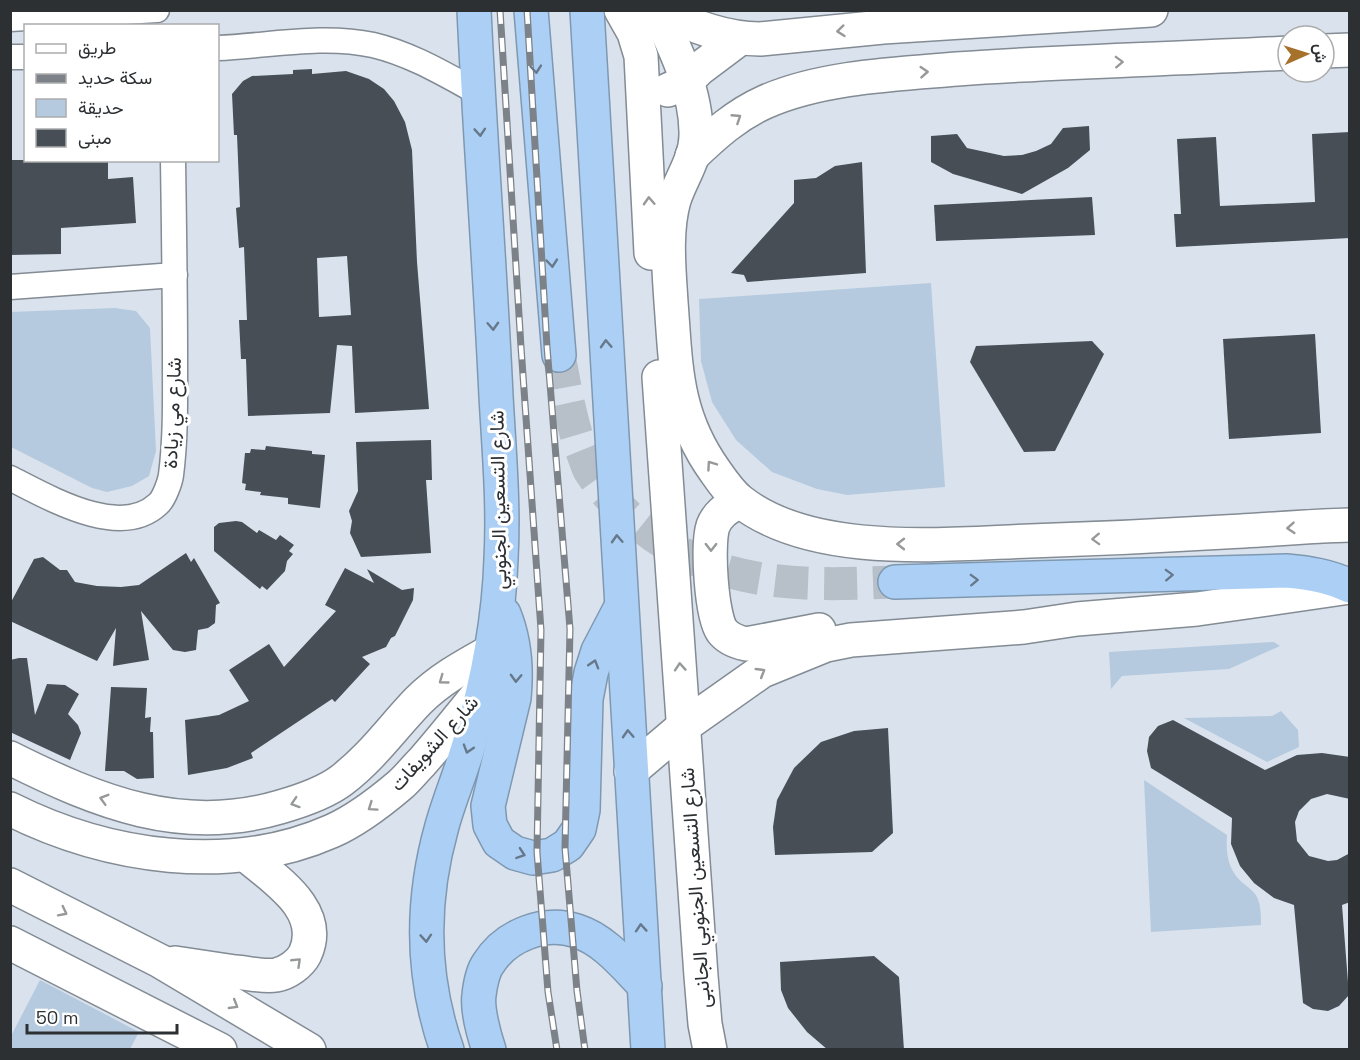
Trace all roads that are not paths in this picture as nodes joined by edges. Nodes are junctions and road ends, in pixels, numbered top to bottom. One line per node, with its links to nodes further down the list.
1 (157, 10): 9 (street)
2 (474, 10): 17 (highway, شارع التسعين الجنوبي)
3 (531, 10): 23 (highway, one-way to 23)
4 (587, 10): 30 (highway, one-way to 4)
5 (621, 10): 16 (street)
6 (657, 10): 15 (street)
7 (664, 10): 11 (street)
8 (1151, 10): 10 (street)
9 (10, 19)
10 (883, 27): 11 (street, one-way to 11); 14 (street)
11 (739, 39): 15 (street)
12 (219, 48): 17 (street)
13 (1276, 54): 14 (street, one-way to 13)
14 (888, 74): 18 (street, one-way to 14)
15 (686, 82): 16 (street); 18 (street)
16 (642, 91): 22 (street, one-way to 16)
17 (477, 92): 29 (highway, شارع التسعين الجنوبي, one-way to 29)
18 (692, 156): 22 (street)
19 (173, 162): 20 (street, شارع مي زيادة)
20 (175, 275): 21 (street); 24 (street, شارع مي زيادة)
21 (10, 287)
22 (662, 297): 25 (street, one-way to 22); 34 (street, شارع التسعين الجنوبي الجانبى, one-way to 22)
23 (559, 355)
24 (10, 478)
25 (739, 501): 26 (street, one-way to 25); 31 (street, one-way to 31)
26 (1350, 525)
27 (895, 582): 28 (highway, one-way to 28)
28 (1350, 586): 31 (street)
29 (498, 601): 30 (highway, one-way to 30); 32 (highway, شارع التسعين الجنوبي)
30 (621, 607): 36 (highway, one-way to 30)
31 (1077, 619): 34 (street, one-way to 31)
32 (493, 650): 33 (highway, شارع التسعين الجنوبي); 35 (street, one-way to 35)
33 (483, 688): 38 (street, شارع الشويفات, one-way to 38); 45 (highway, شارع التسعين الجنوبي, one-way to 45)
34 (684, 726): 36 (street); 48 (street, شارع التسعين الجنوبي الجانبى)
35 (10, 759)
36 (631, 771): 42 (highway, one-way to 36)
37 (10, 809): 38 (street, شارع الشويفات)
38 (246, 855): 41 (street, one-way to 38)
39 (10, 885): 41 (street, one-way to 41)
40 (10, 943): 43 (street)
41 (160, 961): 44 (street, one-way to 44)
42 (645, 986): 46 (highway); 47 (highway)
43 (220, 1050)
44 (309, 1050)
45 (447, 1050)
46 (489, 1050)
47 (648, 1050)
48 (710, 1050)

